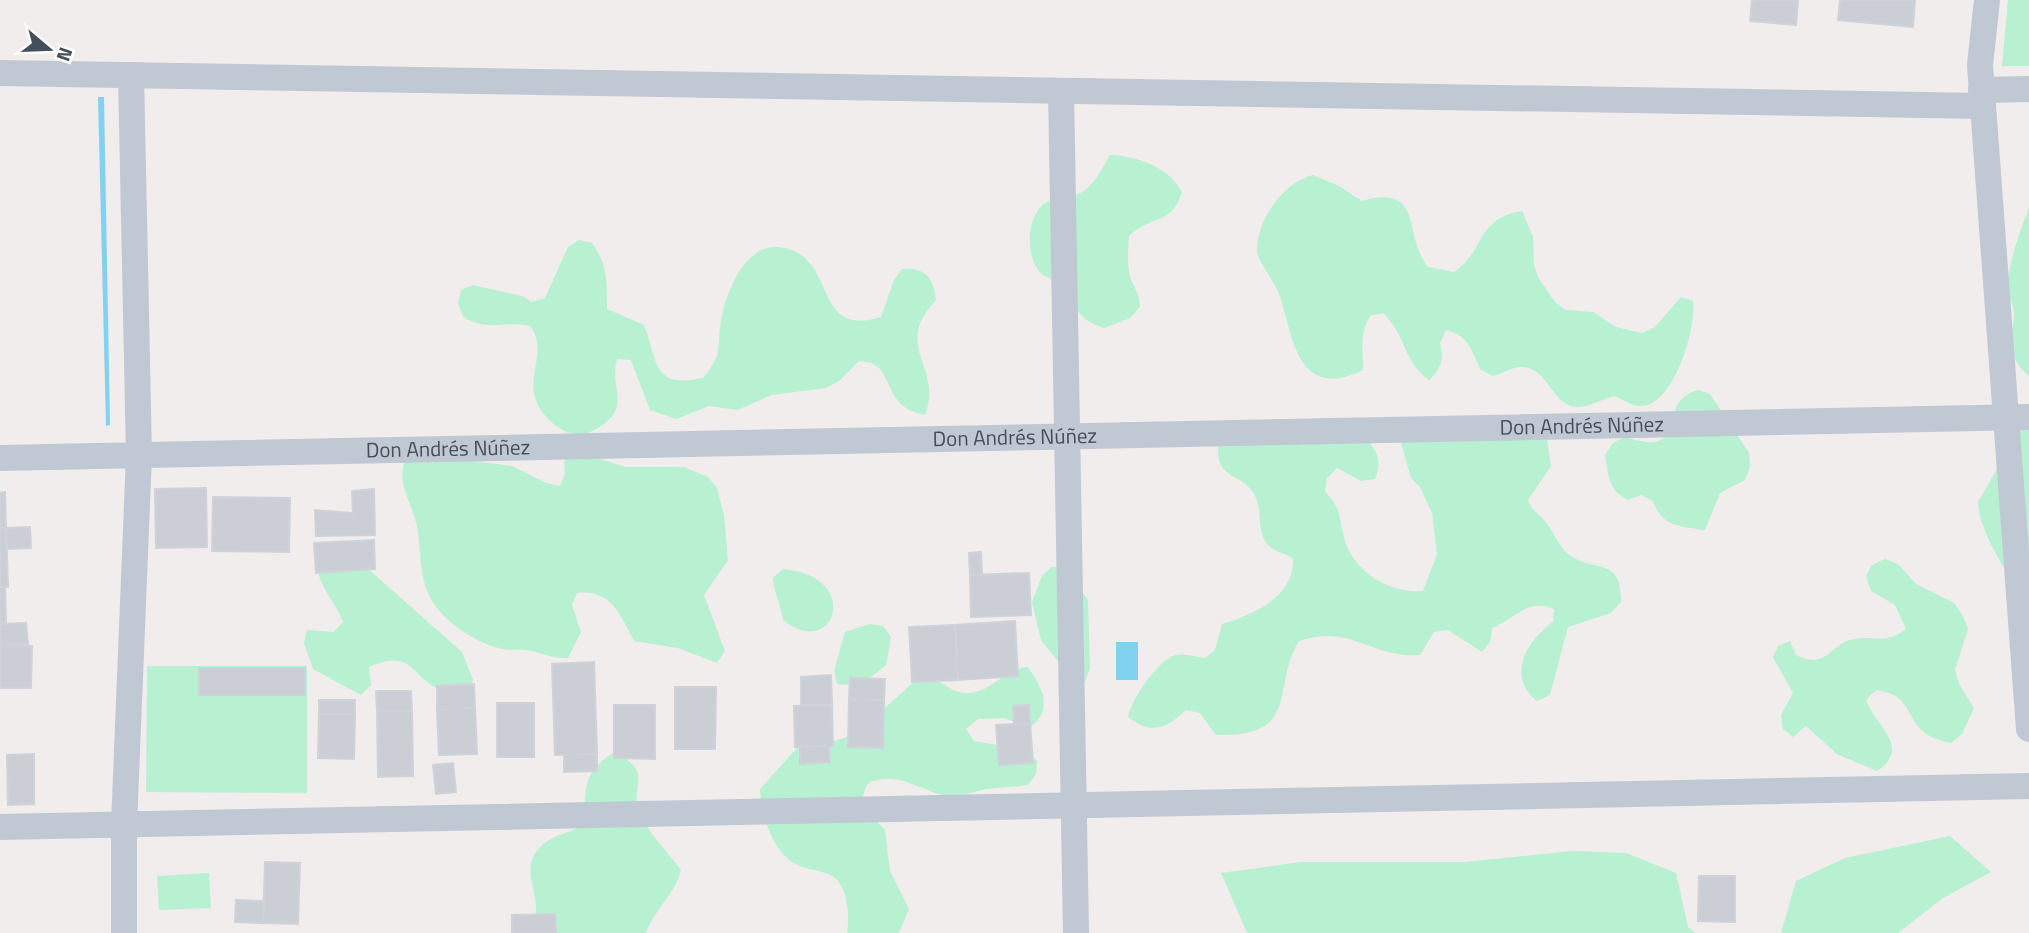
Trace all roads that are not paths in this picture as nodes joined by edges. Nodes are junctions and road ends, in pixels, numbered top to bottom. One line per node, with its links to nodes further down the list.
1 (1987, 0): 6 (street)
2 (0, 73): 3 (street)
3 (131, 75): 5 (street); 9 (street)
4 (2029, 89): 6 (street)
5 (1061, 91): 6 (street); 8 (street)
6 (1982, 98): 7 (street)
7 (2017, 417): 8 (street, Don Andrés Núñez); 11 (street)
8 (1067, 437): 9 (street, Don Andrés Núñez); 13 (street)
9 (139, 455): 10 (street, Don Andrés Núñez); 14 (street)
10 (0, 458)
11 (2029, 729)
12 (2029, 786): 13 (street)
13 (1074, 806): 14 (street); 17 (street)
14 (124, 825): 15 (street); 16 (street)
15 (0, 827)
16 (124, 933)
17 (1076, 933)

